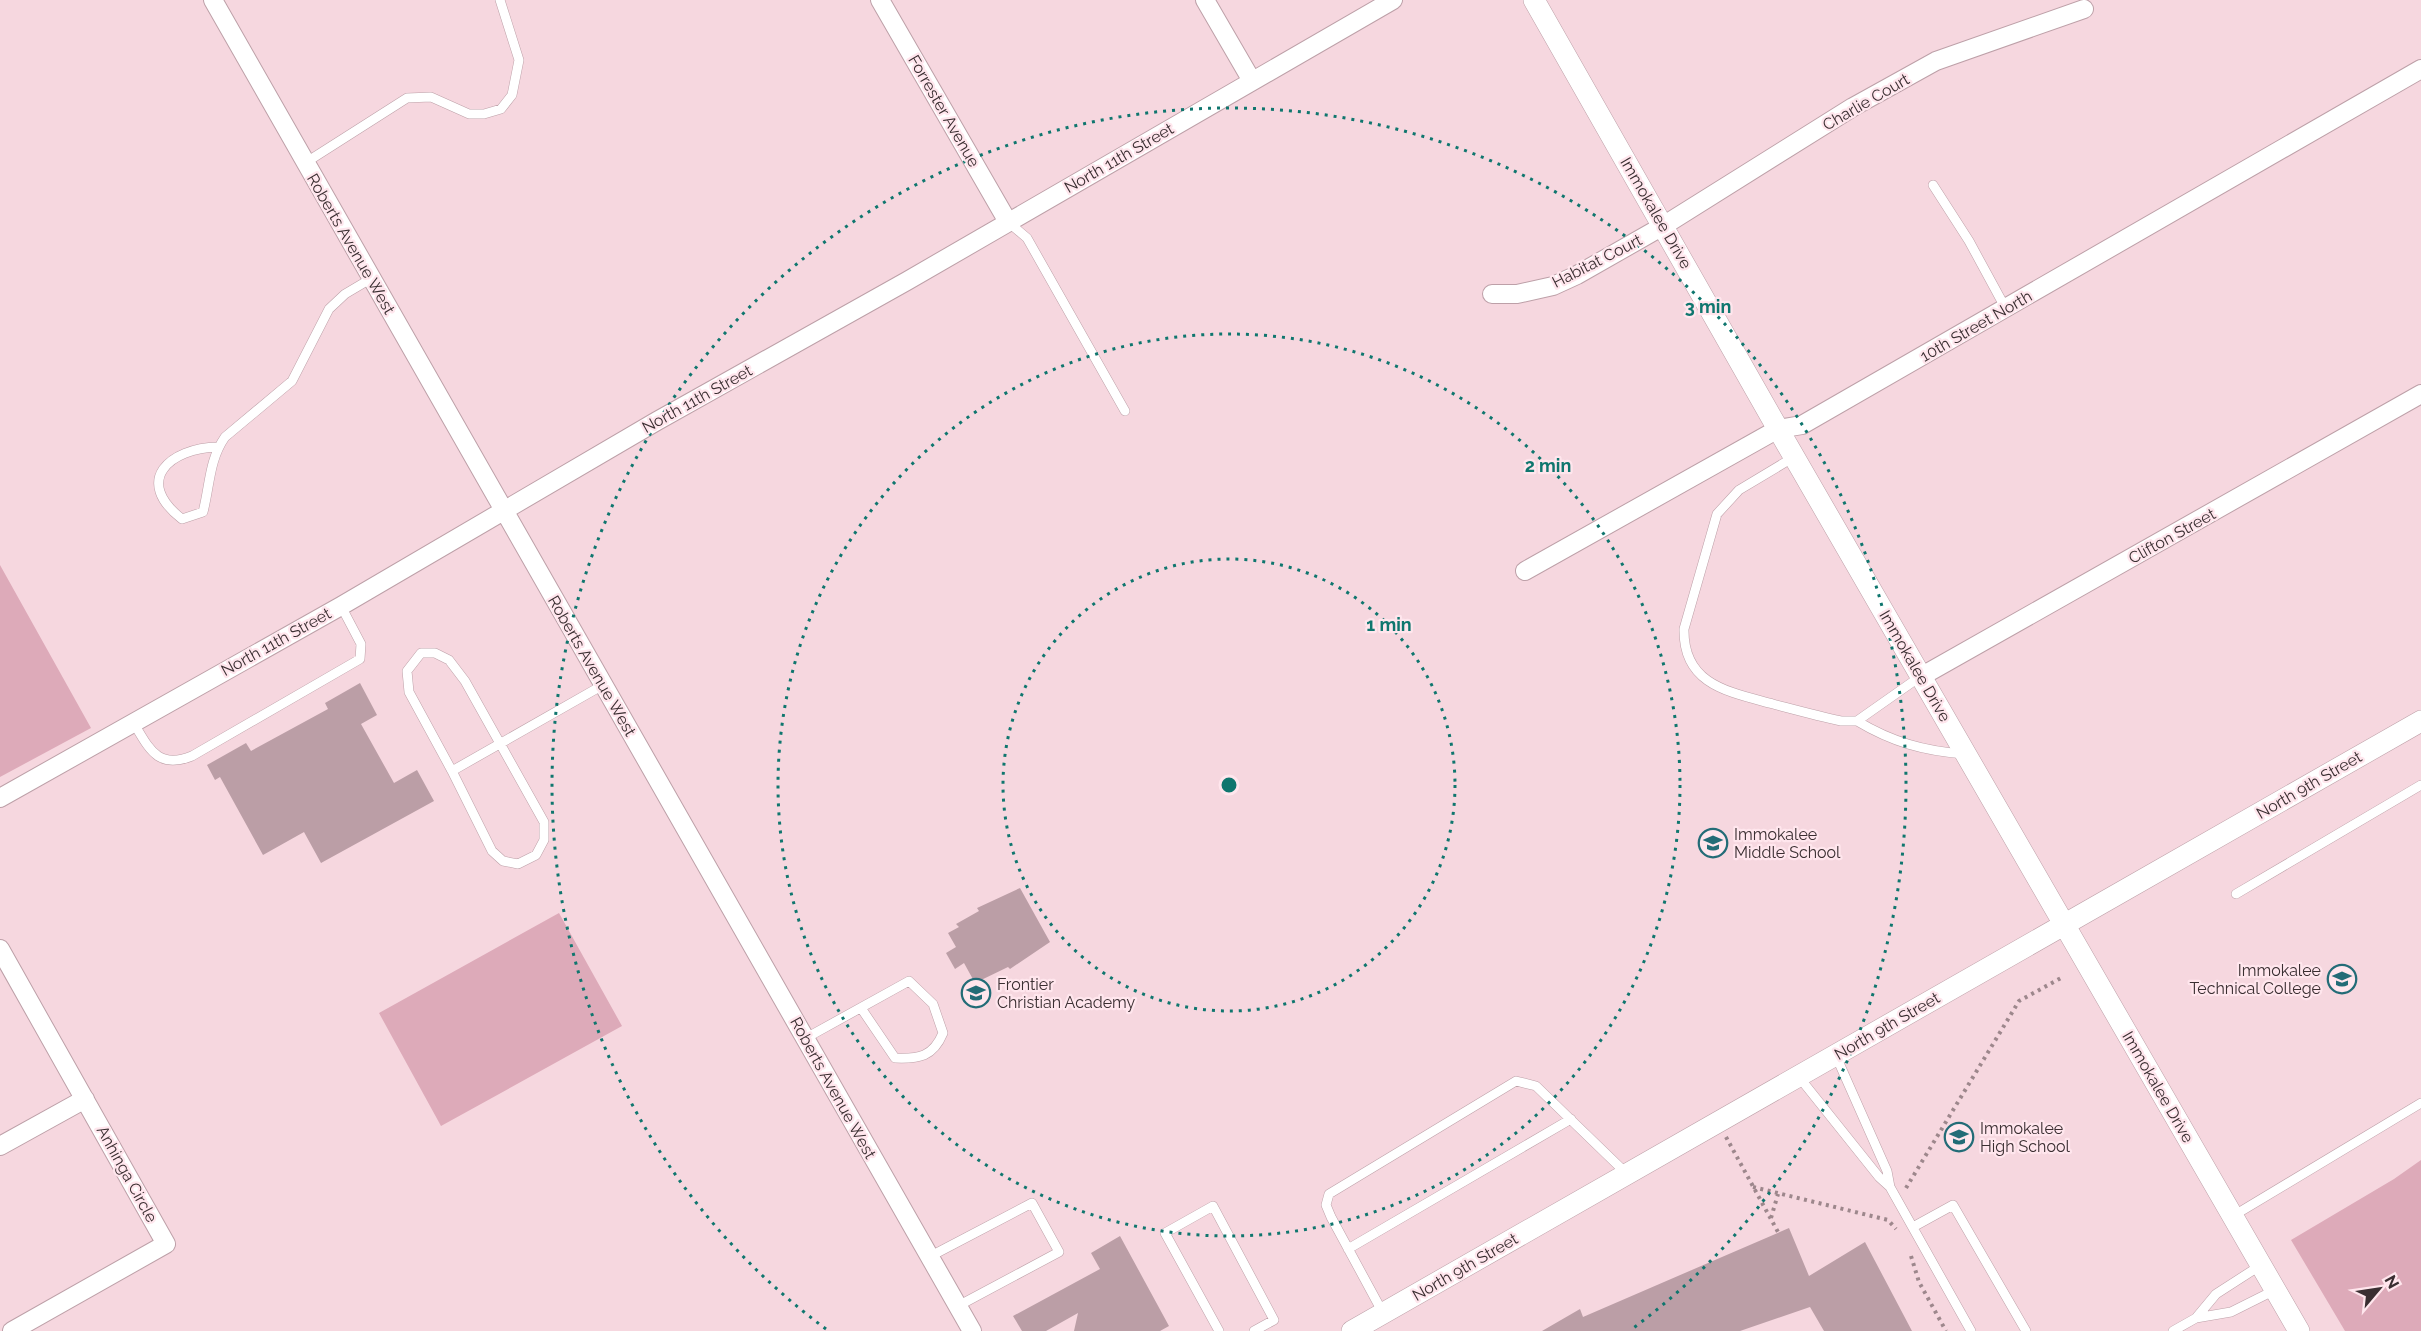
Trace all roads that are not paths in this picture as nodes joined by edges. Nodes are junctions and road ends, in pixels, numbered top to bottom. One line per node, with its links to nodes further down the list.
1 (213, 0): 10 (street, Roberts Avenue West)
2 (500, 0): 10 (lane)
3 (880, 0): 12 (street, Forrester Avenue)
4 (1205, 0): 9 (street)
5 (1393, 0): 9 (street, North 11th Street)
6 (1534, 0): 13 (street, Immokalee Drive)
7 (2084, 9): 13 (street, Charlie Court)
8 (2421, 69): 16 (street, 10th Street North)
9 (1252, 81): 12 (street, North 11th Street)
10 (305, 163): 14 (street, Roberts Avenue West)
11 (1933, 185): 16 (lane)
12 (1008, 222): 18 (lane); 22 (street, North 11th Street)
13 (1664, 226): 15 (street, Habitat Court); 19 (street, Immokalee Drive)
14 (372, 278): 20 (lane); 22 (street, Roberts Avenue West)
15 (1492, 294)
16 (2006, 309): 19 (street, 10th Street North)
17 (2421, 394): 25 (street, Clifton Street)
18 (1125, 411)
19 (1778, 429): 21 (street, Immokalee Drive); 23 (street, 10th Street North)
20 (218, 447): 20 (lane)
21 (1794, 457): 25 (street, Immokalee Drive); 27 (lane)
22 (504, 512): 24 (street, North 11th Street); 26 (street, Roberts Avenue West)
23 (1525, 571)
24 (341, 606): 29 (street, North 11th Street); 29 (lane)
25 (1922, 676): 27 (lane); 31 (street, Immokalee Drive)
26 (603, 685): 30 (lane); 39 (street, Roberts Avenue West)
27 (1857, 721): 31 (lane)
28 (2421, 721): 36 (street, North 9th Street)
29 (134, 722): 34 (street, North 11th Street)
30 (500, 744): 32 (lane); 32 (lane); 32 (lane)
31 (1966, 754): 36 (street, Immokalee Drive)
32 (452, 771)
33 (2421, 785): 35 (lane)
34 (0, 798)
35 (2236, 894)
36 (2063, 924): 40 (street, North 9th Street); 48 (street, Immokalee Drive)
37 (0, 949): 42 (street, Anhinga Circle)
38 (861, 1008): 38 (lane); 39 (lane)
39 (806, 1038): 51 (street, Roberts Avenue West)
40 (1836, 1056): 41 (street, North 9th Street); 47 (lane)
41 (1799, 1077): 46 (street, North 9th Street); 47 (lane)
42 (85, 1099): 45 (street); 57 (street, Anhinga Circle)
43 (2421, 1103): 48 (lane)
44 (1571, 1119): 46 (lane); 50 (lane); 50 (lane)
45 (0, 1146)
46 (1628, 1174): 55 (street, North 9th Street)
47 (1890, 1187): 49 (lane)
48 (2233, 1216): 52 (street, Immokalee Drive)
49 (1913, 1227): 62 (lane); 63 (lane)
50 (1348, 1249): 55 (lane)
51 (929, 1257): 54 (street, Roberts Avenue West); 54 (lane)
52 (2261, 1265): 53 (street, Immokalee Drive); 56 (lane)
53 (2276, 1290): 56 (lane); 65 (street, Immokalee Drive)
54 (958, 1306): 58 (street, Roberts Avenue West)
55 (1383, 1313): 61 (street, North 9th Street)
56 (2196, 1318): 64 (lane)
57 (12, 1331)
58 (972, 1331)
59 (1219, 1331): 60 (lane)
60 (1254, 1331)
61 (1352, 1331)
62 (1971, 1331)
63 (2026, 1331)
64 (2173, 1331)
65 (2299, 1331)

